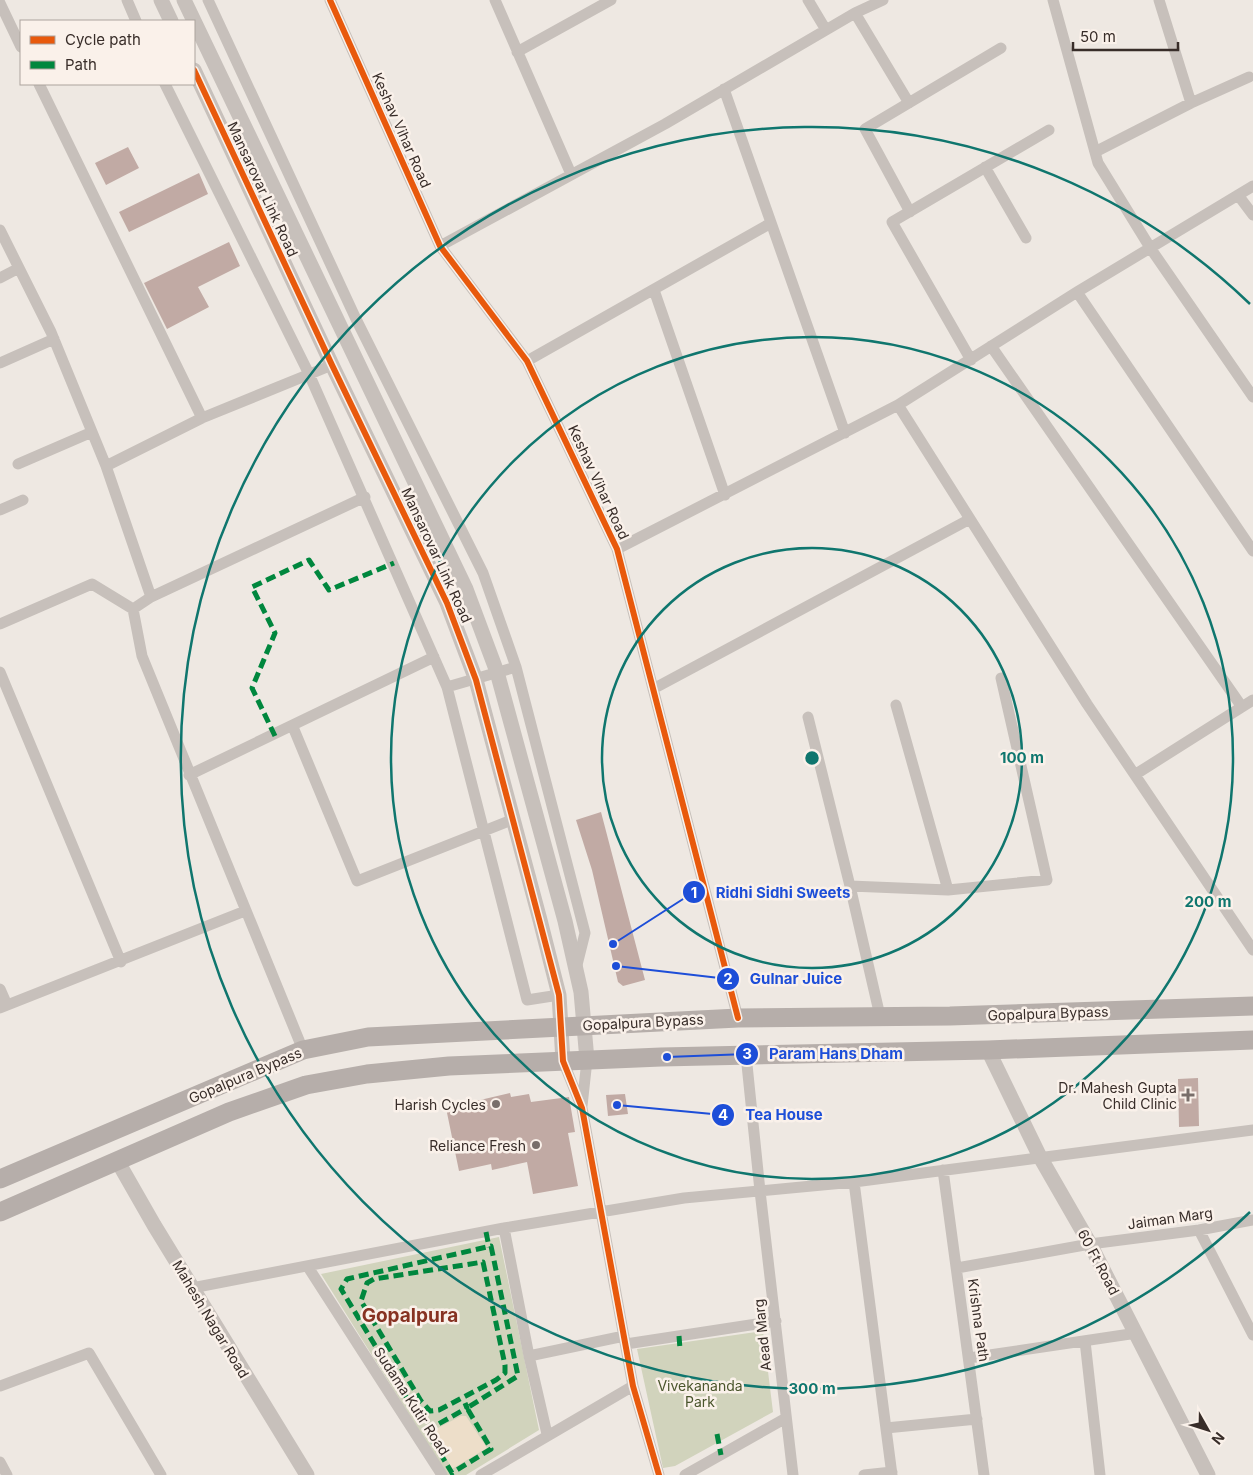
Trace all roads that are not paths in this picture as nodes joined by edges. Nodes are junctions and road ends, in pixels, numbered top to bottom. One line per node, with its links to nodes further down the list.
1 (128, 0): 14 (street)
2 (161, 0): 15 (street)
3 (184, 0): 16 (street, Mansarovar Link Road)
4 (208, 0): 46 (street)
5 (330, 0): 40 (street, Keshav Vihar Road)
6 (494, 0): 21 (street)
7 (611, 0): 21 (street)
8 (808, 0): 18 (street)
9 (883, 0): 13 (street)
10 (1053, 0): 30 (street)
11 (1159, 0): 28 (street)
12 (0, 3): 19 (street)
13 (855, 13): 18 (street); 27 (street)
14 (136, 20)
15 (171, 20)
16 (193, 20)
17 (195, 23): 47 (street, Mansarovar Link Road)
18 (826, 30): 26 (street)
19 (20, 44)
20 (1001, 48): 27 (street)
21 (517, 52): 32 (street)
22 (195, 72): 53 (street, Mansarovar Link Road)
23 (1249, 77): 28 (street)
24 (39, 85): 57 (street)
25 (166, 85): 54 (street)
26 (724, 89): 32 (street); 37 (street)
27 (908, 103): 35 (street)
28 (1191, 103): 30 (street)
29 (1049, 130): 31 (street)
30 (1095, 152): 41 (street)
31 (985, 168): 35 (street); 39 (street)
32 (571, 174): 40 (street)
33 (1253, 186): 34 (street)
34 (1238, 195): 36 (street); 41 (street)
35 (910, 212): 51 (street)
36 (1253, 215)
37 (771, 222): 44 (street); 59 (street)
38 (0, 230): 42 (street)
39 (1026, 238)
40 (440, 246): 50 (street, Keshav Vihar Road)
41 (1151, 249): 45 (street); 55 (street)
42 (19, 268): 43 (street); 48 (street)
43 (0, 278)
44 (654, 290): 50 (street); 62 (street)
45 (1077, 292): 49 (street); 68 (street)
46 (356, 319): 47 (street); 73 (street)
47 (340, 325): 75 (street, Mansarovar Link Road)
48 (54, 339): 52 (street); 58 (street)
49 (991, 346): 51 (street); 82 (street)
50 (527, 360): 67 (street, Keshav Vihar Road)
51 (971, 360): 56 (street)
52 (0, 364)
53 (332, 365): 54 (street); 77 (street, Mansarovar Link Road)
54 (310, 374): 57 (street); 63 (street)
55 (1253, 397)
56 (898, 405): 59 (street); 66 (street)
57 (202, 418): 61 (street)
58 (92, 432): 60 (street); 61 (street)
59 (845, 433): 62 (street)
60 (18, 464)
61 (106, 466): 69 (street)
62 (725, 495): 67 (street)
63 (365, 497): 69 (street); 72 (street)
64 (23, 500): 65 (street)
65 (0, 510)
66 (970, 519): 79 (street); 85 (street)
67 (617, 549): 79 (street, Keshav Vihar Road)
68 (1253, 551)
69 (151, 597): 70 (street)
70 (133, 609): 71 (street); 86 (street)
71 (0, 624)
72 (434, 657): 78 (street); 84 (street)
73 (516, 667): 75 (street); 94 (street)
74 (0, 672): 93 (street)
75 (497, 672): 77 (street); 94 (street, Mansarovar Link Road)
76 (1001, 678): 90 (street)
77 (476, 680): 78 (street); 87 (street, Mansarovar Link Road)
78 (447, 687): 88 (street)
79 (653, 689): 100 (street, Keshav Vihar Road)
80 (1253, 700): 82 (street)
81 (896, 705): 90 (street)
82 (1242, 707): 85 (street)
83 (808, 717): 89 (street)
84 (292, 727): 86 (street); 88 (street)
85 (1136, 774): 92 (street)
86 (190, 775): 91 (street)
87 (514, 819): 88 (street); 96 (street, Mansarovar Link Road)
88 (483, 830): 96 (street)
89 (850, 886): 90 (street); 99 (street)
90 (948, 890)
91 (245, 911): 93 (street); 104 (street)
92 (1253, 950)
93 (121, 962): 98 (street)
94 (576, 970): 101 (street, Mansarovar Link Road)
95 (0, 989): 98 (street)
96 (559, 995): 102 (street, Mansarovar Link Road)
97 (1253, 1006): 99 (main road, Gopalpura Bypass)
98 (4, 1007)
99 (880, 1016): 100 (main road, Gopalpura Bypass)
100 (738, 1018): 101 (main road, Gopalpura Bypass)
101 (583, 1025): 102 (main road, Gopalpura Bypass); 107 (street, Mansarovar Link Road)
102 (562, 1026): 104 (main road, Gopalpura Bypass); 108 (street, Mansarovar Link Road)
103 (1253, 1040): 105 (main road, Gopalpura Bypass)
104 (303, 1050): 114 (main road, Gopalpura Bypass)
105 (988, 1050): 106 (main road, Gopalpura Bypass); 111 (street, 60 Ft Road)
106 (746, 1055): 107 (main road, Gopalpura Bypass); 116 (street, Aead Marg)
107 (587, 1060): 108 (main road, Gopalpura Bypass); 109 (street, Mansarovar Link Road)
108 (563, 1061): 109 (street, Mansarovar Link Road); 112 (main road, Gopalpura Bypass)
109 (582, 1108): 118 (street)
110 (1253, 1130): 111 (street)
111 (1040, 1157): 113 (street); 122 (street, 60 Ft Road)
112 (118, 1162): 117 (main road, Gopalpura Bypass); 125 (street, Mahesh Nagar Road)
113 (943, 1170): 115 (street); 124 (street, Krishna Path)
114 (0, 1179)
115 (854, 1182): 116 (street); 137 (street)
116 (760, 1191): 118 (street); 126 (street, Aead Marg)
117 (0, 1212)
118 (600, 1212): 120 (street); 129 (street)
119 (1253, 1220): 121 (street, Jaiman Marg)
120 (504, 1228): 123 (street); 131 (street)
121 (1199, 1230): 122 (street, Jaiman Marg); 128 (street)
122 (1090, 1244): 124 (street, Jaiman Marg); 127 (street, 60 Ft Road)
123 (308, 1267): 125 (street); 144 (street, Sudama Kutir Road)
124 (957, 1268): 132 (street, Krishna Path)
125 (192, 1288): 143 (street, Mahesh Nagar Road)
126 (776, 1322): 129 (street); 135 (street, Aead Marg)
127 (1136, 1333): 130 (street); 152 (street, 60 Ft Road)
128 (1253, 1335)
129 (625, 1340): 131 (street); 134 (street)
130 (1085, 1341): 132 (street); 151 (street)
131 (529, 1356): 138 (street)
132 (970, 1358): 136 (street, Krishna Path)
133 (0, 1386): 142 (street)
134 (633, 1386): 138 (street); 146 (street)
135 (786, 1418): 147 (street); 148 (street, Aead Marg)
136 (977, 1419): 137 (street); 150 (street, Krishna Path)
137 (886, 1428): 140 (street)
138 (547, 1434): 145 (street)
139 (0, 1462): 141 (street)
140 (892, 1474): 149 (street)
141 (8, 1475)
142 (161, 1475)
143 (307, 1475)
144 (442, 1475)
145 (481, 1475)
146 (659, 1475)
147 (686, 1475)
148 (793, 1475)
149 (864, 1475)
150 (984, 1475)
151 (1100, 1475)
152 (1208, 1475)

